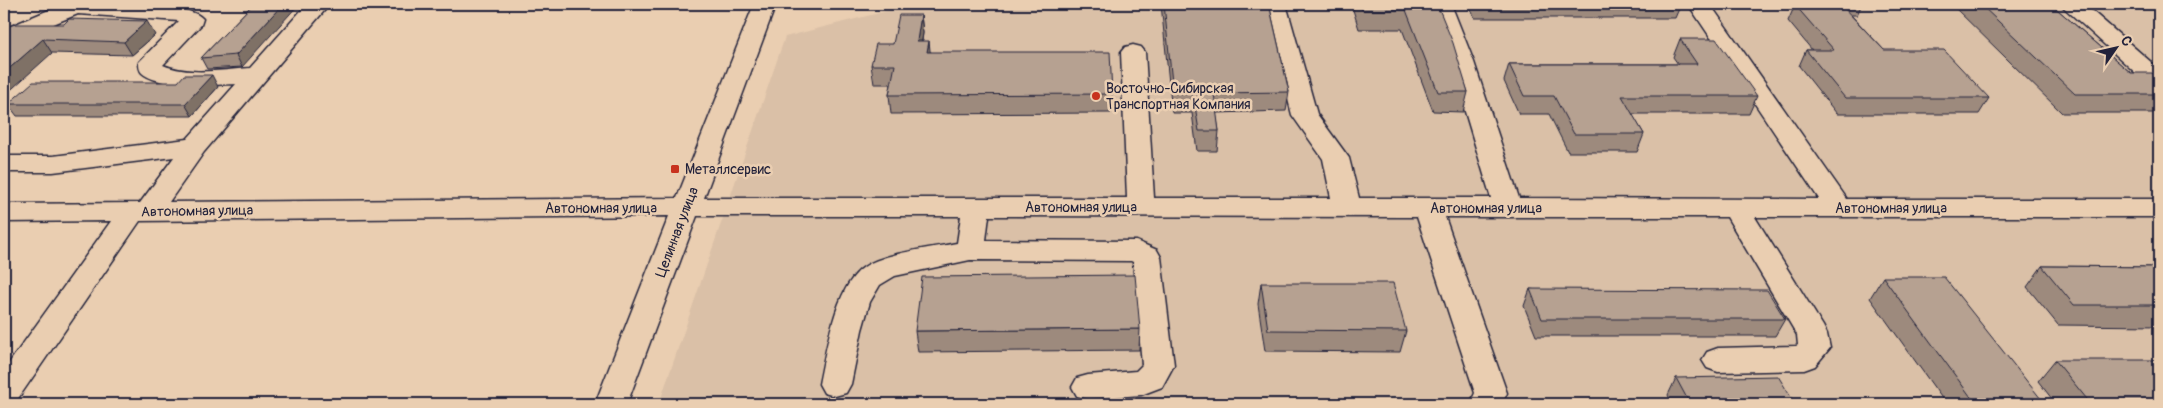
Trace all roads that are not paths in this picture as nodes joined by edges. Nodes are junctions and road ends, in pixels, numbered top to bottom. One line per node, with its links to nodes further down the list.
1 (319, 4): 10 (street)
2 (765, 4): 14 (street, Целинная улица)
3 (1275, 4): 17 (street)
4 (1440, 4): 19 (street)
5 (1699, 4): 20 (street)
6 (2071, 4): 11 (street)
7 (80, 6): 8 (street); 10 (street)
8 (4, 37)
9 (1133, 52): 16 (street)
10 (256, 75): 12 (street)
11 (2159, 81)
12 (195, 146): 13 (street); 23 (street)
13 (4, 164)
14 (687, 207): 15 (street, Автономная улица); 23 (street, Автономная улица); 30 (street, Целинная улица)
15 (976, 207): 16 (street, Автономная улица); 25 (street)
16 (1140, 208): 17 (street, Автономная улица)
17 (1347, 208): 18 (street, Автономная улица)
18 (1428, 208): 19 (street, Автономная улица); 31 (street)
19 (1508, 208): 22 (street, Автономная улица)
20 (1839, 208): 21 (street, Автономная улица); 22 (street, Автономная улица)
21 (2159, 208)
22 (1736, 209): 26 (street)
23 (140, 212): 24 (street, Автономная улица); 29 (street)
24 (4, 213)
25 (970, 250): 27 (street); 28 (street)
26 (1718, 360)
27 (835, 384)
28 (1088, 387)
29 (4, 394)
30 (611, 404)
31 (1486, 404)

